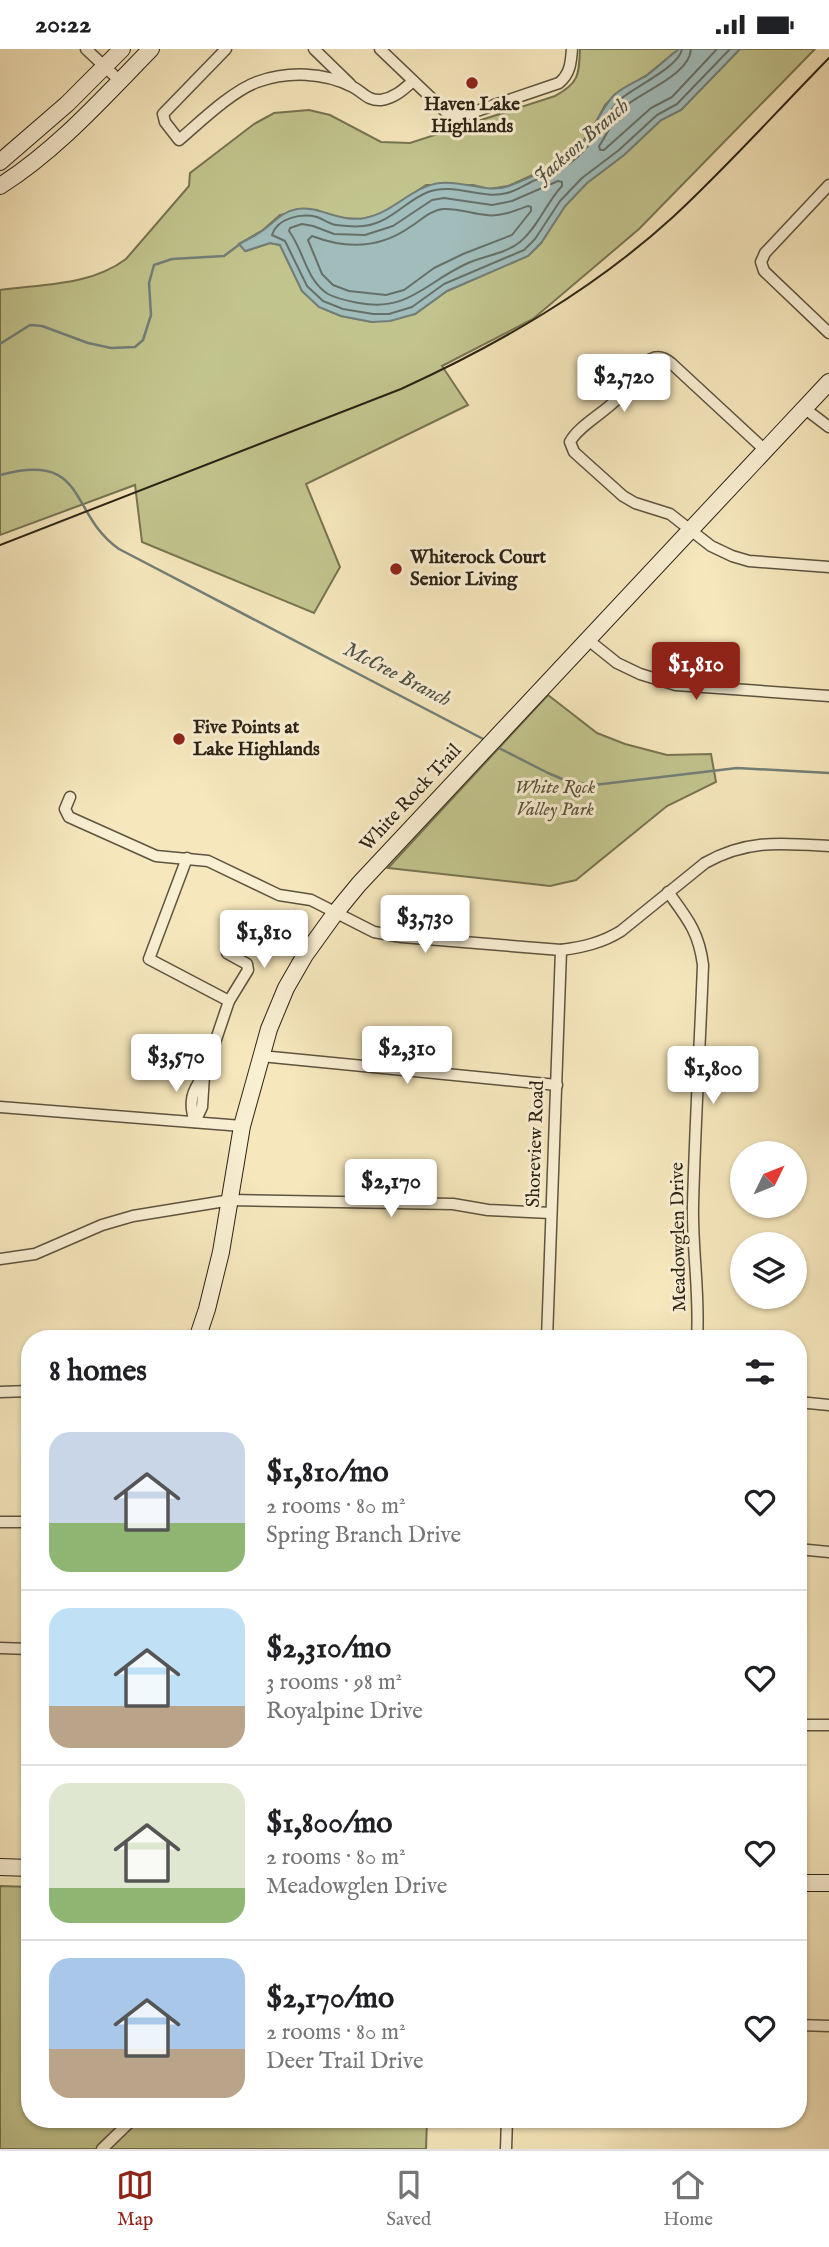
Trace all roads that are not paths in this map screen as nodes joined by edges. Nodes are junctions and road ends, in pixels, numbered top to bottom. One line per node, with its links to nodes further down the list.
1 (86, 49): 8 (street)
2 (122, 49): 8 (street)
3 (151, 49): 9 (street)
4 (226, 49): 11 (street)
5 (314, 49): 11 (street)
6 (380, 49): 10 (street)
7 (572, 49): 10 (street)
8 (105, 67): 9 (street); 12 (street)
9 (120, 81): 14 (street)
10 (413, 81): 11 (street)
11 (354, 87)
12 (0, 162)
13 (829, 185): 15 (street)
14 (0, 186)
15 (829, 333)
16 (829, 382): 17 (street, White Rock Trail)
17 (804, 408): 18 (street); 19 (street, White Rock Trail)
18 (829, 427)
19 (765, 450): 20 (street, White Rock Trail); 20 (street)
20 (691, 530): 21 (street); 22 (street, White Rock Trail)
21 (829, 567)
22 (587, 639): 23 (street); 28 (street, White Rock Trail)
23 (829, 696)
24 (70, 797): 26 (street)
25 (829, 846): 27 (street)
26 (187, 858): 28 (street); 31 (street)
27 (668, 892): 29 (street); 42 (street, Meadowglen Drive)
28 (336, 912): 29 (street); 32 (street, White Rock Trail)
29 (561, 950): 33 (street, Shoreview Road)
30 (228, 953): 31 (street)
31 (229, 1001): 35 (street)
32 (261, 1056): 33 (street); 36 (street, White Rock Trail)
33 (557, 1085): 38 (street, Shoreview Road)
34 (0, 1107): 35 (street)
35 (195, 1122): 36 (street)
36 (242, 1126): 37 (street, White Rock Trail)
37 (231, 1200): 38 (street); 39 (street); 40 (street, White Rock Trail)
38 (551, 1213): 41 (street, Shoreview Road)
39 (0, 1259)
40 (199, 1330)
41 (547, 1330)
42 (697, 1330)
43 (21, 1391): 44 (street)
44 (0, 1392)
45 (807, 1403): 46 (street)
46 (829, 1405)
47 (0, 1522): 48 (street)
48 (21, 1522)
49 (807, 1550): 50 (street)
50 (829, 1552)
51 (0, 1648): 52 (street)
52 (21, 1649)
53 (807, 1725): 54 (street)
54 (829, 1725)
55 (0, 1867): 56 (street)
56 (21, 1868)
57 (807, 1883): 58 (street)
58 (829, 1883)
59 (807, 2025): 60 (street)
60 (829, 2025)
61 (124, 2128): 63 (street)
62 (507, 2128): 64 (street)
63 (102, 2149)
64 (506, 2149)

